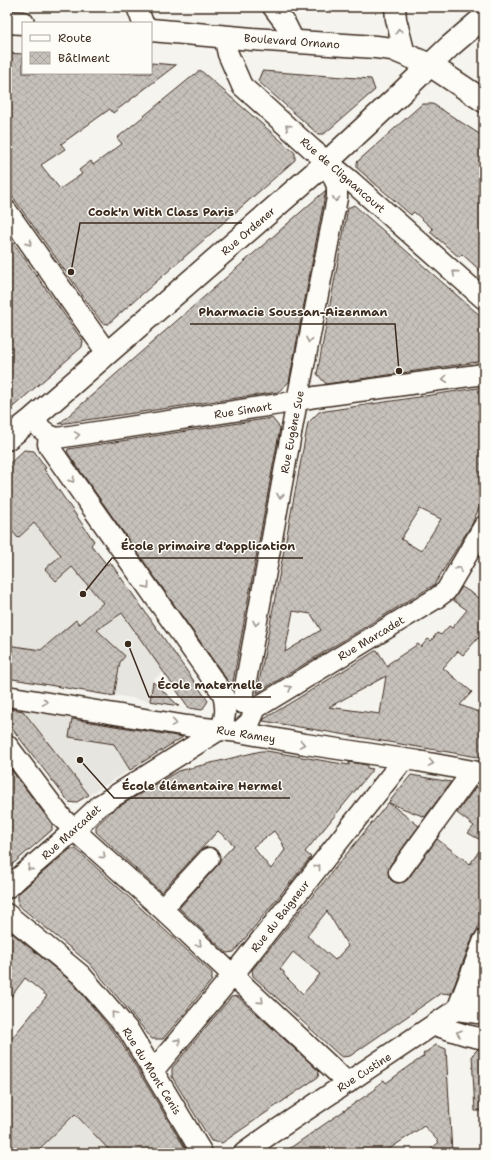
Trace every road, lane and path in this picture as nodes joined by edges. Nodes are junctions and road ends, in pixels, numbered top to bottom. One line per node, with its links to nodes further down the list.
1 (137, 7): 6 (street)
2 (273, 7): 10 (street)
3 (394, 7): 11 (street, one-way to 3)
4 (484, 17): 12 (main road, Rue Ordener)
5 (7, 22): 7 (main road)
6 (143, 22)
7 (22, 23)
8 (152, 30): 9 (main road, Boulevard Ornano)
9 (224, 36): 10 (main road, Boulevard Ornano); 14 (street, Rue de Clignancourt, one-way to 9)
10 (294, 41): 11 (main road, Boulevard Ornano)
11 (405, 54): 12 (main road, Boulevard Ornano)
12 (430, 65): 13 (main road, Boulevard Ornano); 14 (main road, Rue Ordener)
13 (484, 101)
14 (327, 162): 16 (street, Rue de Clignancourt, one-way to 14); 17 (main road, Rue Ordener); 19 (street, Rue Eugène Sue, one-way to 19)
15 (7, 211): 17 (street, one-way to 17)
16 (484, 299)
17 (107, 353): 20 (main road, Rue Ordener)
18 (484, 374): 19 (street, Rue Simart, one-way to 19)
19 (297, 401): 21 (street, Rue Simart, one-way to 19); 25 (street, Rue Eugène Sue, one-way to 25)
20 (32, 419): 21 (street); 22 (main road, Rue Ordener)
21 (49, 435): 25 (street, one-way to 25)
22 (7, 438)
23 (484, 526): 25 (street, Rue Marcadet, one-way to 23)
24 (7, 696): 26 (street, Rue Ramey, one-way to 26)
25 (241, 707): 26 (street); 27 (street, Rue Marcadet)
26 (219, 730): 27 (street, Rue Ramey); 31 (street, Rue Marcadet)
27 (239, 732): 29 (street, Rue Ramey, one-way to 29)
28 (7, 745): 31 (street)
29 (404, 759): 30 (street, Rue Ramey, one-way to 30); 38 (street, Rue du Baigneur, one-way to 29)
30 (478, 772): 33 (street)
31 (74, 830): 34 (street, Rue Marcadet, one-way to 34); 35 (street, one-way to 35)
32 (209, 858): 35 (street)
33 (399, 872)
34 (7, 888)
35 (162, 909): 38 (street, one-way to 38)
36 (7, 914): 44 (street, Rue du Mont Cenis, one-way to 36)
37 (484, 940): 40 (street)
38 (233, 975): 44 (street, Rue du Baigneur, one-way to 38); 45 (street, one-way to 45)
39 (484, 991): 40 (street, Rue Custine)
40 (457, 1010): 41 (street); 42 (street, Rue Custine)
41 (484, 1011)
42 (434, 1025): 43 (street, one-way to 42); 45 (street, Rue Custine)
43 (484, 1039)
44 (153, 1071): 46 (street, Rue du Mont Cenis)
45 (348, 1083): 47 (street, Rue Custine)
46 (202, 1153)
47 (244, 1153)

